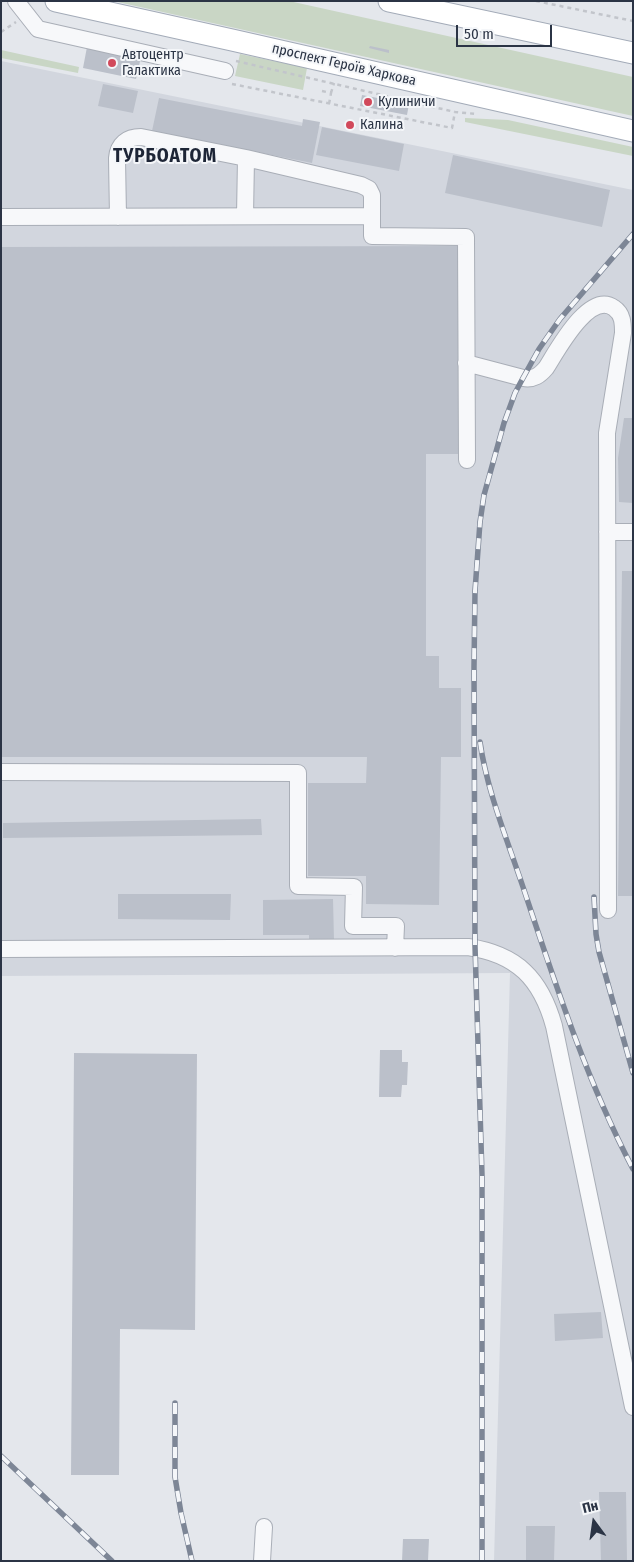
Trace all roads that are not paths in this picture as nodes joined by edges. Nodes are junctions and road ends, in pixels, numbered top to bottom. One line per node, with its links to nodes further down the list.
1 (16, 1): 4 (lane)
2 (56, 1): 7 (main road, проспект Героїв Харкова)
3 (389, 1): 5 (main road)
4 (30, 8): 6 (lane)
5 (631, 53)
6 (230, 66)
7 (633, 131)
8 (246, 158): 9 (lane); 10 (lane); 12 (lane)
9 (245, 216): 10 (lane); 12 (lane)
10 (372, 216): 13 (lane)
11 (1, 217): 12 (lane)
12 (118, 217)
13 (466, 363): 14 (lane); 15 (lane)
14 (467, 460)
15 (607, 532): 16 (lane); 18 (lane)
16 (633, 532)
17 (1, 772): 19 (lane)
18 (608, 910)
19 (395, 948): 20 (lane); 21 (lane)
20 (1, 949)
21 (633, 1407)
22 (264, 1527): 23 (lane)
23 (262, 1561)

